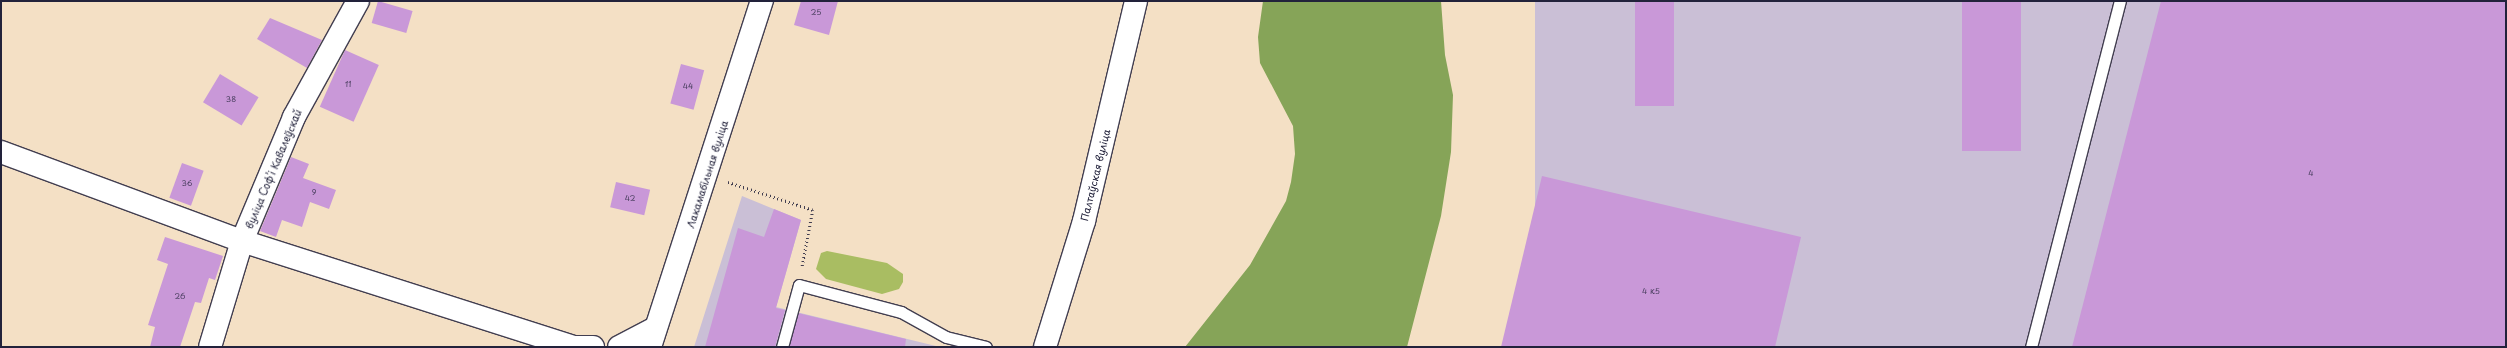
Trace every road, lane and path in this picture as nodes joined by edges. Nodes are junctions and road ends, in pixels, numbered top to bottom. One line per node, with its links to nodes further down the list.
1 (358, 1): 7 (street, вуліца Софʼі Кавалеўскай)
2 (762, 1): 6 (street, Лакамабільная вуліца)
3 (1136, 1): 15 (street, Палтаўская вуліца)
4 (2120, 1): 16 (lane)
5 (1, 152): 7 (street)
6 (707, 175): 8 (path); 9 (street, Лакамабільная вуліца)
7 (242, 241): 10 (street, вуліца Софʼі Кавалеўскай); 11 (street)
8 (800, 285): 13 (lane); 14 (lane)
9 (653, 337): 12 (street)
10 (210, 347)
11 (594, 347)
12 (619, 347)
13 (782, 347)
14 (986, 347)
15 (1045, 347)
16 (2031, 347)

